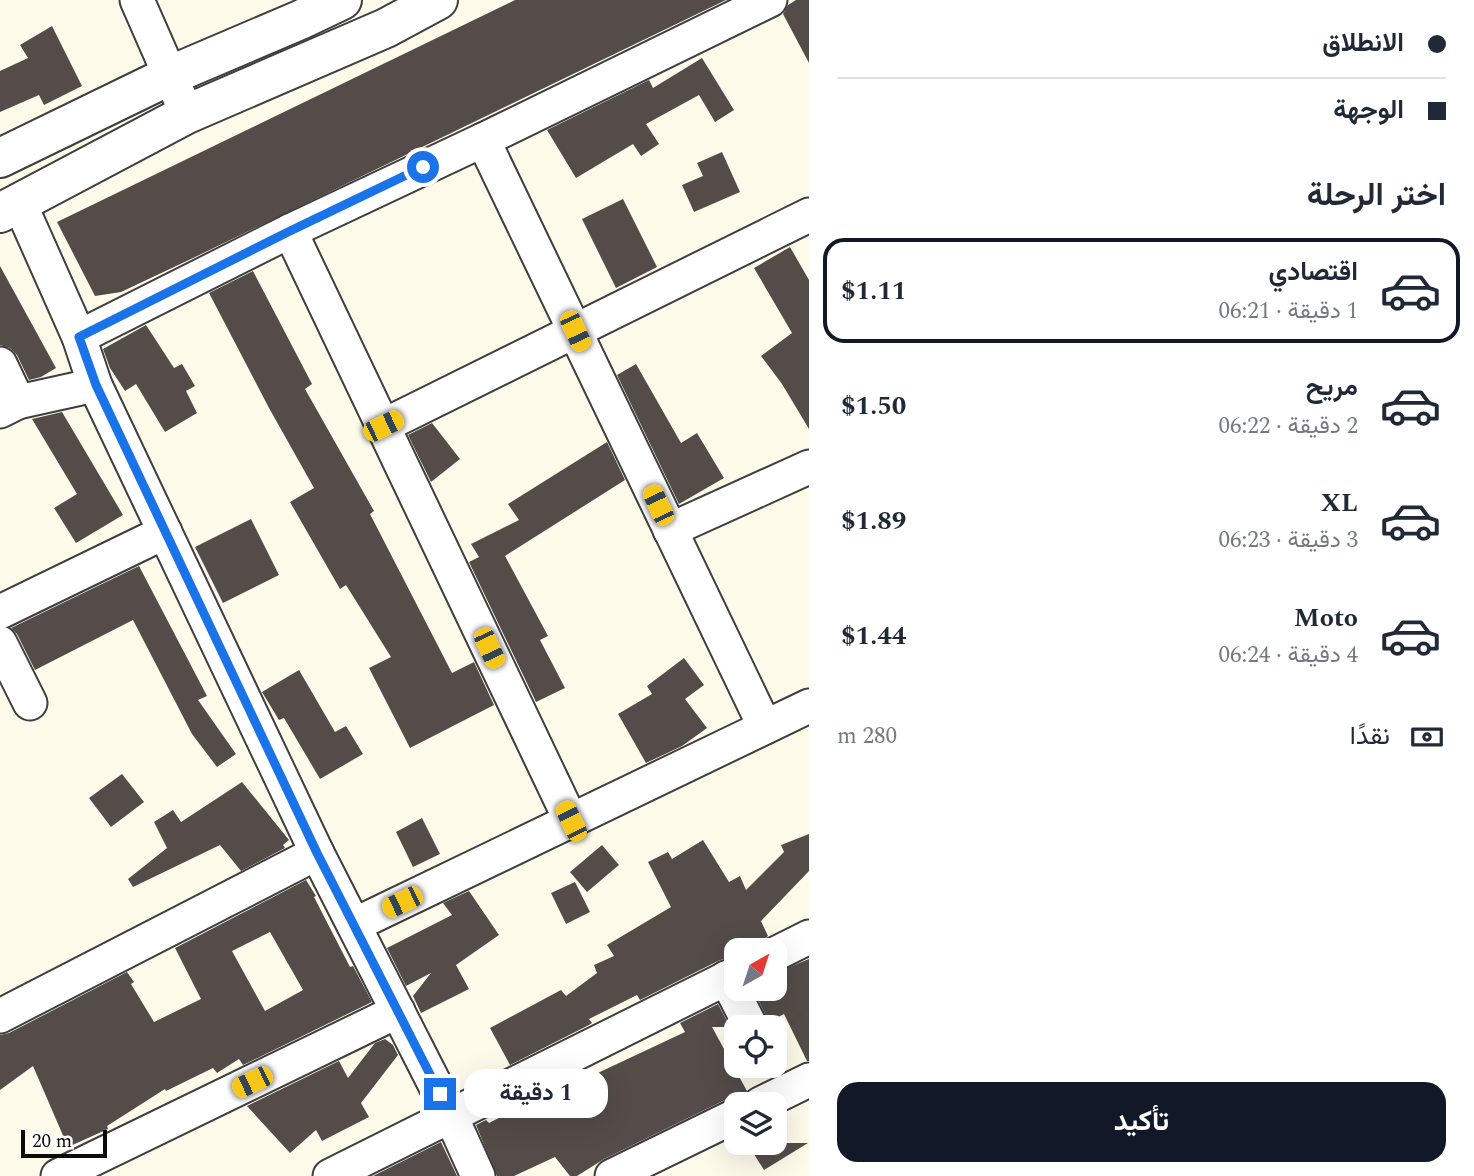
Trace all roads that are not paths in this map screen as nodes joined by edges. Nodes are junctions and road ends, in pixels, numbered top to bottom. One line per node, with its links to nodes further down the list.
1 (137, 0): 6 (street)
2 (342, 0): 5 (street)
3 (438, 0): 7 (street)
4 (770, 0): 8 (street)
5 (296, 10): 6 (street)
6 (172, 75): 7 (street); 9 (street)
7 (187, 114): 10 (street)
8 (482, 140): 12 (street); 13 (street)
9 (0, 158)
10 (10, 207): 14 (street)
11 (809, 215): 13 (street)
12 (290, 231): 14 (street); 18 (street)
13 (575, 331): 18 (street); 20 (street)
14 (79, 337): 16 (street)
15 (0, 364): 17 (street)
16 (96, 385): 17 (street); 21 (street)
17 (9, 407)
18 (383, 426): 27 (street)
19 (809, 467): 20 (street)
20 (670, 530): 26 (street)
21 (165, 532): 22 (street); 28 (street)
22 (0, 612)
23 (0, 643): 24 (street)
24 (30, 703)
25 (809, 706): 26 (street)
26 (765, 727): 27 (street)
27 (571, 821): 29 (street)
28 (317, 853): 29 (street); 34 (street)
29 (354, 925): 33 (street)
30 (809, 937): 31 (street)
31 (788, 948)
32 (724, 978): 35 (street)
33 (398, 1011): 35 (street); 37 (street)
34 (0, 1016)
35 (450, 1114): 38 (street); 39 (street)
36 (724, 1121): 40 (street)
37 (58, 1176)
38 (330, 1176)
39 (478, 1176)
40 (612, 1176)

